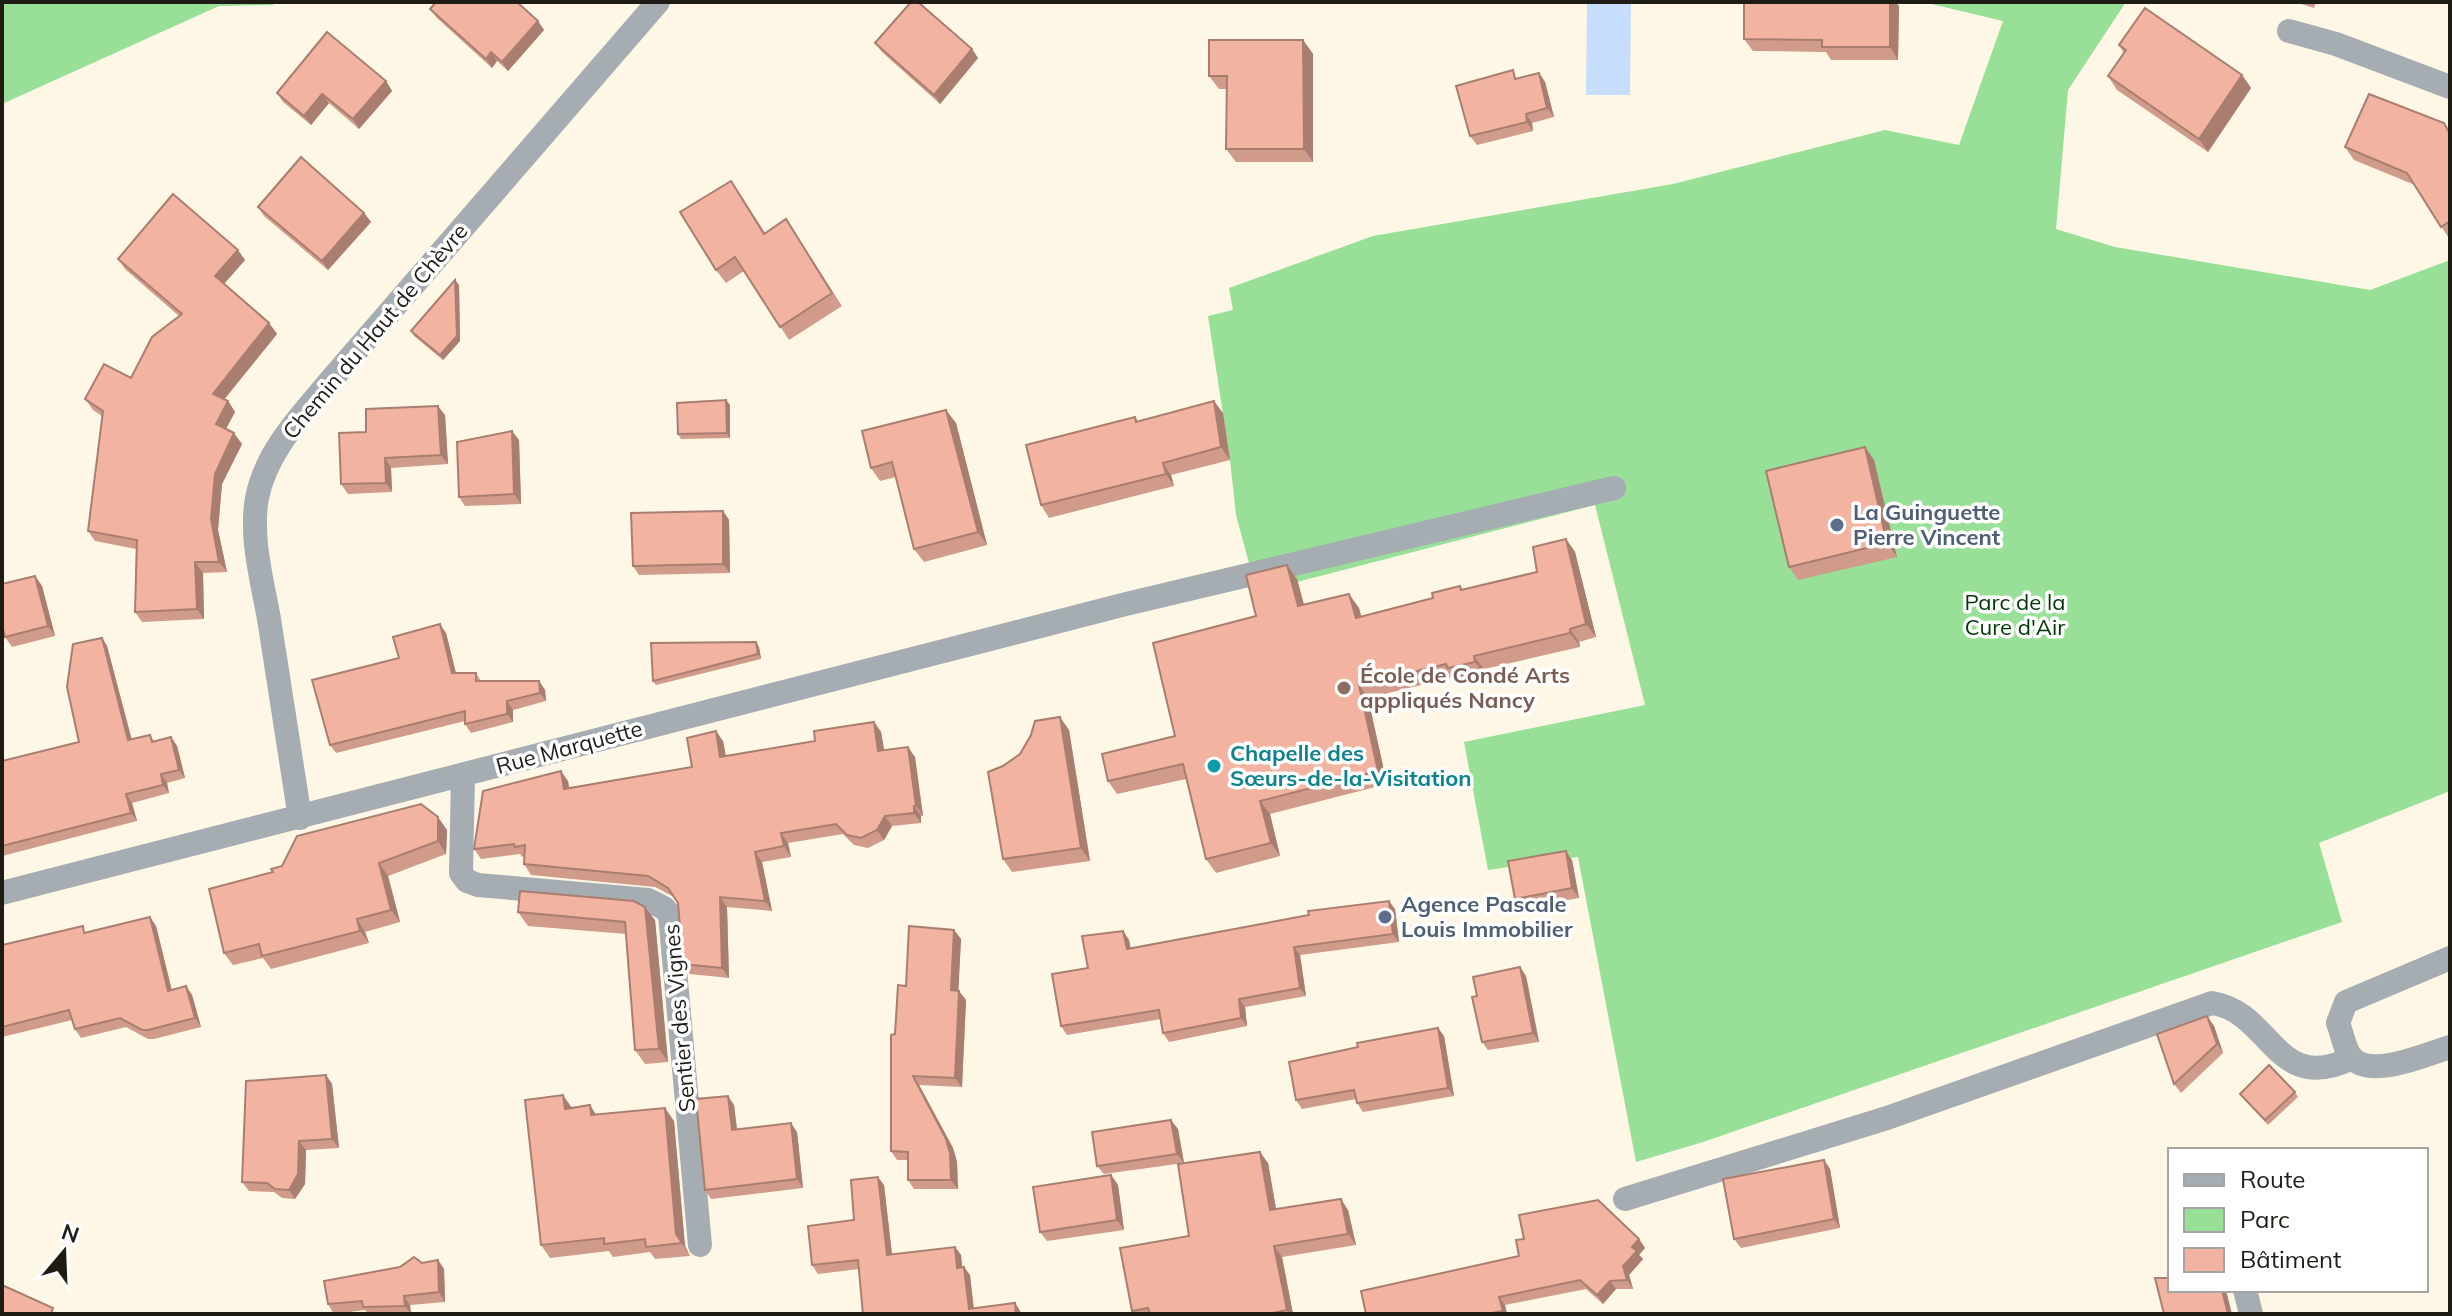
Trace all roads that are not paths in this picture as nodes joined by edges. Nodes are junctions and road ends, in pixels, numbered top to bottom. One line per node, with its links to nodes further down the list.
1 (658, 2): 6 (street, Chemin du Haut de Chèvre)
2 (2289, 31): 3 (street)
3 (2450, 87)
4 (1614, 488): 5 (street, Rue Marquette)
5 (463, 775): 6 (street, Rue Marquette); 12 (street, Sentier des Vignes)
6 (300, 818): 7 (street, Rue Marquette)
7 (2, 893)
8 (2450, 958): 10 (street)
9 (2450, 1047): 10 (street)
10 (2352, 1058): 11 (street)
11 (1625, 1199)
12 (700, 1245)
13 (2246, 1292): 14 (street)
14 (2251, 1314)

